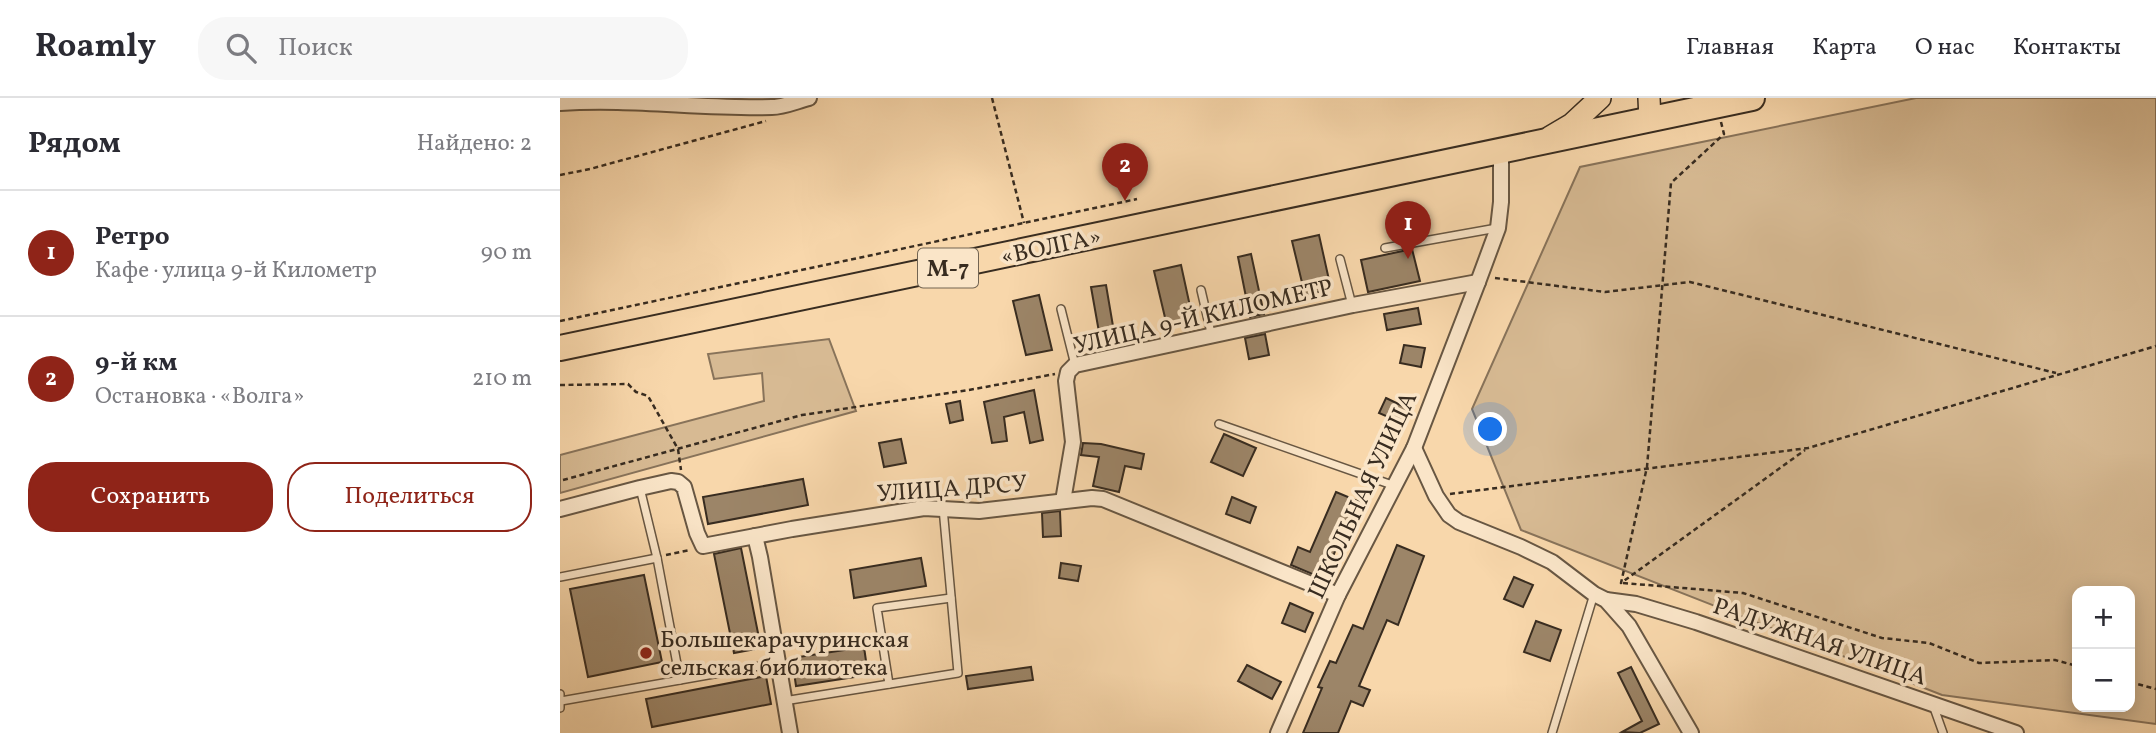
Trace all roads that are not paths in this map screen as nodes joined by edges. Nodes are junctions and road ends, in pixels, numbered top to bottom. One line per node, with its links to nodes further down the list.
1 (809, 98): 4 (street)
2 (1601, 98): 7 (main road)
3 (1752, 98): 5 (highway, М-7)
4 (560, 103)
5 (1712, 108): 6 (highway, М-7)
6 (1649, 109): 7 (highway, М-7)
7 (1537, 144): 8 (highway, М-7)
8 (1501, 152): 9 (street, ШКОЛЬНАЯ УЛИЦА); 17 (highway, «ВОЛГА» / М-7)
9 (1497, 228): 10 (lane); 12 (street, ШКОЛЬНАЯ УЛИЦА)
10 (1385, 248)
11 (1340, 259): 14 (lane)
12 (1479, 279): 14 (street, УЛИЦА 9-Й КИЛОМЕТР); 20 (street, ШКОЛЬНАЯ УЛИЦА)
13 (1201, 290): 16 (lane)
14 (1353, 305): 16 (street, УЛИЦА 9-Й КИЛОМЕТР)
15 (1061, 309): 18 (lane)
16 (1212, 337): 18 (street, УЛИЦА 9-Й КИЛОМЕТР)
17 (560, 348)
18 (1072, 368): 23 (street, УЛИЦА 9-Й КИЛОМЕТР)
19 (1219, 424): 21 (lane)
20 (1414, 448): 21 (street, ШКОЛЬНАЯ УЛИЦА); 30 (street)
21 (1395, 486): 29 (street, ШКОЛЬНАЯ УЛИЦА)
22 (640, 488): 25 (street); 26 (street, УЛИЦА ДРСУ); 27 (lane)
23 (1063, 501): 24 (street, УЛИЦА ДРСУ); 29 (street, УЛИЦА ДРСУ)
24 (943, 507): 26 (street, УЛИЦА ДРСУ); 31 (lane)
25 (560, 509)
26 (755, 536): 32 (street)
27 (657, 558): 28 (lane); 33 (lane)
28 (560, 577)
29 (1338, 595): 39 (street, ШКОЛЬНАЯ УЛИЦА)
30 (1600, 597): 37 (street, РАДУЖНАЯ УЛИЦА); 40 (lane); 41 (street)
31 (951, 598): 34 (lane); 34 (lane)
32 (777, 663): 33 (lane); 36 (street)
33 (680, 680): 35 (lane)
34 (889, 684): 36 (lane)
35 (560, 701)
36 (784, 701): 38 (street)
37 (1933, 704): 42 (lane); 43 (street, РАДУЖНАЯ УЛИЦА)
38 (790, 733)
39 (1278, 733)
40 (1552, 733)
41 (1691, 733)
42 (1943, 733)
43 (2016, 733)

